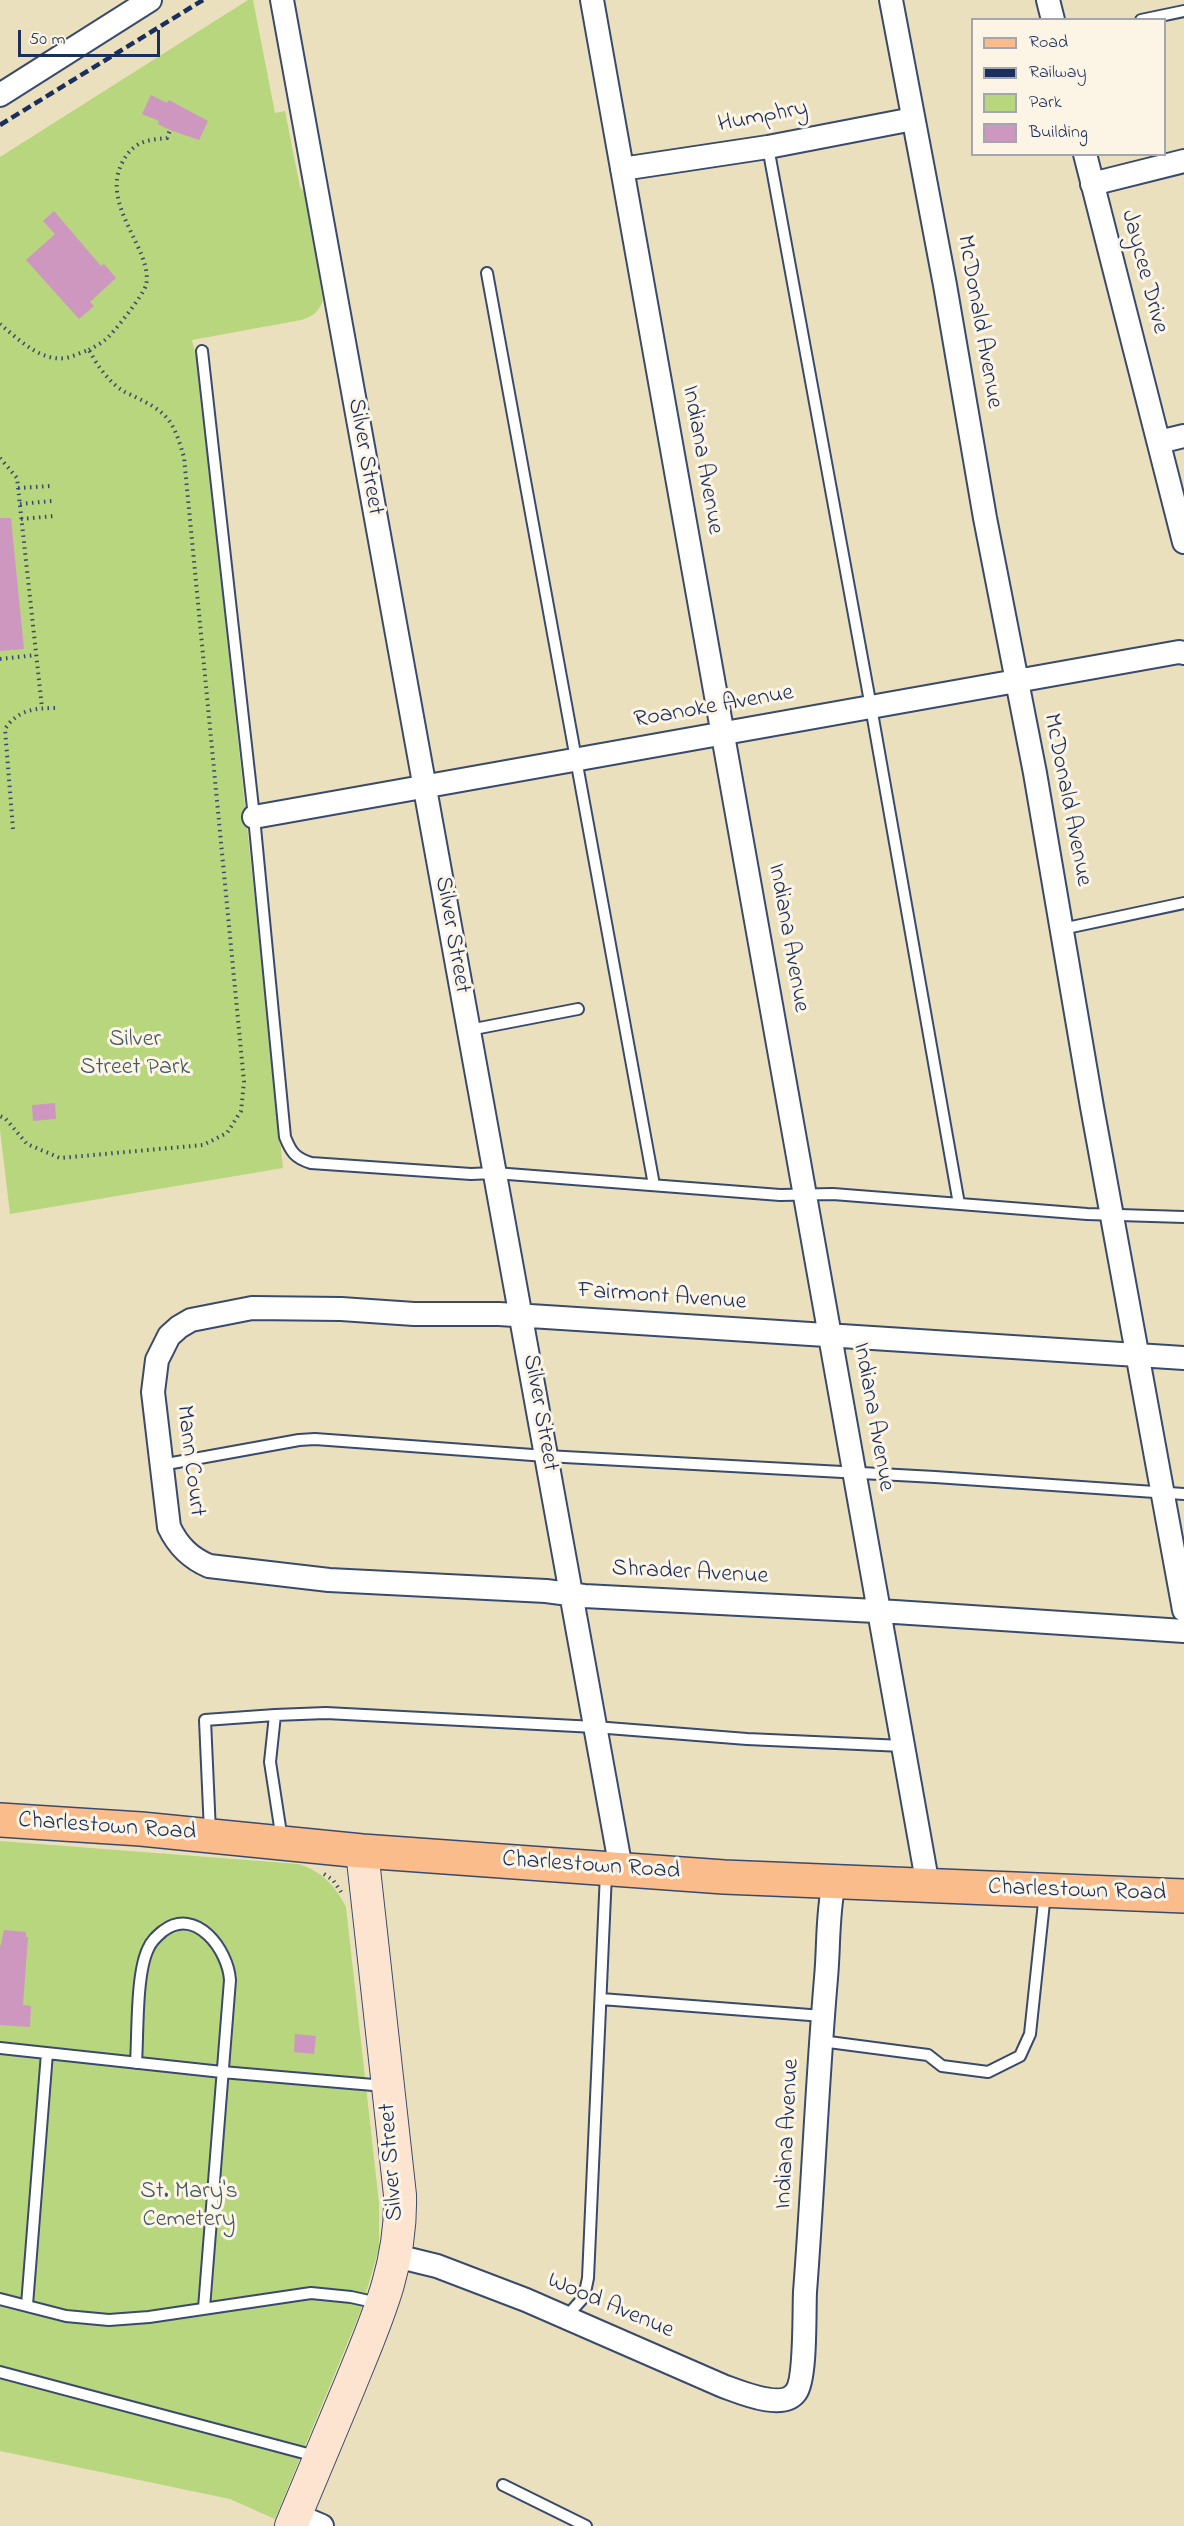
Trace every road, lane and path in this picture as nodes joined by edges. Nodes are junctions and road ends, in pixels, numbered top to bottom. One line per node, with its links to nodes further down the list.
1 (150, 0): 9 (street)
2 (282, 0): 40 (street, Silver Street)
3 (592, 0): 15 (street, Indiana Avenue)
4 (891, 0): 10 (street, McDonald Avenue)
5 (1048, 0): 7 (street)
6 (1184, 11): 8 (lane)
7 (1052, 18)
8 (1151, 18)
9 (0, 95)
10 (913, 119): 12 (street, Humphry); 34 (street, McDonald Avenue)
11 (170, 130): 19 (path)
12 (768, 147): 15 (street, Humphry); 35 (lane)
13 (1085, 156): 16 (street, Jaycee Drive)
14 (1184, 160): 16 (street)
15 (622, 169): 38 (street, Indiana Avenue)
16 (1092, 184): 22 (street, Jaycee Drive)
17 (487, 273): 39 (lane)
18 (0, 324): 19 (path)
19 (89, 350): 47 (path)
20 (202, 351): 41 (lane)
21 (1184, 436): 22 (street)
22 (1159, 442): 30 (street, Jaycee Drive)
23 (0, 459): 25 (path)
24 (51, 486): 25 (path)
25 (18, 488): 27 (path)
26 (52, 501): 27 (path)
27 (20, 504): 29 (path)
28 (54, 516): 29 (path)
29 (21, 519): 32 (path)
30 (1184, 542)
31 (1184, 653): 34 (street, Roanoke Avenue)
32 (36, 655): 33 (path); 36 (path)
33 (0, 659)
34 (1016, 681): 35 (street, Roanoke Avenue); 44 (street, McDonald Avenue)
35 (871, 707): 38 (street, Roanoke Avenue); 51 (lane)
36 (42, 708): 37 (path); 42 (path)
37 (58, 708)
38 (723, 734): 39 (street, Roanoke Avenue); 50 (street, Indiana Avenue)
39 (576, 760): 40 (street, Roanoke Avenue); 49 (lane)
40 (424, 787): 41 (street, Roanoke Avenue); 46 (street, Silver Street)
41 (254, 817): 48 (lane)
42 (12, 829)
43 (1184, 903): 44 (lane)
44 (1062, 928): 52 (street, McDonald Avenue)
45 (578, 1009): 46 (lane)
46 (469, 1030): 48 (street, Silver Street)
47 (0, 1116)
48 (495, 1173): 49 (lane); 54 (street, Silver Street)
49 (654, 1185): 50 (lane)
50 (805, 1194): 51 (lane); 55 (street, Indiana Avenue)
51 (960, 1204): 52 (lane)
52 (1113, 1215): 53 (lane); 56 (street, McDonald Avenue)
53 (1184, 1217)
54 (522, 1316): 55 (street, Fairmont Avenue); 58 (street, Fairmont Avenue); 59 (street, Silver Street)
55 (830, 1336): 56 (street, Fairmont Avenue); 61 (street, Indiana Avenue)
56 (1139, 1355): 57 (street, Fairmont Avenue); 62 (street, McDonald Avenue)
57 (1184, 1358)
58 (157, 1360): 60 (street, Mann Court)
59 (546, 1456): 60 (lane); 61 (lane); 64 (street, Silver Street)
60 (160, 1465): 63 (street, Mann Court)
61 (855, 1473): 62 (lane); 66 (street, Indiana Avenue)
62 (1173, 1492): 65 (street, McDonald Avenue)
63 (196, 1561): 64 (street, Shrader Avenue)
64 (571, 1594): 66 (street, Shrader Avenue); 69 (street, Silver Street)
65 (1184, 1610)
66 (879, 1612): 67 (street, Shrader Avenue); 70 (street, Indiana Avenue)
67 (1184, 1631)
68 (275, 1715): 69 (lane); 72 (lane); 73 (lane)
69 (595, 1727): 70 (lane); 75 (street, Silver Street)
70 (903, 1746): 77 (street, Indiana Avenue)
71 (0, 1820): 72 (main road, Charlestown Road)
72 (210, 1836): 73 (main road, Charlestown Road)
73 (283, 1843): 74 (main road, Charlestown Road)
74 (362, 1851): 75 (main road, Charlestown Road); 87 (main road, Silver Street)
75 (614, 1869): 76 (main road, Charlestown Road); 80 (lane)
76 (834, 1882): 77 (main road, Charlestown Road); 81 (street, Indiana Avenue)
77 (928, 1886): 78 (main road, Charlestown Road)
78 (1045, 1891): 79 (main road, Charlestown Road); 82 (lane)
79 (1184, 1896)
80 (601, 1999): 81 (lane); 93 (lane)
81 (823, 2016): 82 (street, Indiana Avenue)
82 (820, 2041): 95 (street, Indiana Avenue)
83 (0, 2048): 84 (lane)
84 (47, 2054): 85 (lane); 90 (lane)
85 (136, 2063): 86 (lane); 86 (lane)
86 (222, 2072): 87 (lane); 92 (lane)
87 (387, 2086): 88 (main road, Silver Street)
88 (396, 2256): 91 (main road, Silver Street); 93 (street, Wood Avenue)
89 (0, 2300): 90 (lane)
90 (27, 2304): 92 (lane)
91 (383, 2304): 92 (lane); 96 (main road, Silver Street)
92 (204, 2308)
93 (566, 2318): 95 (street, Wood Avenue)
94 (0, 2372): 96 (lane)
95 (798, 2388)
96 (320, 2457): 98 (main road, Silver Street)
97 (503, 2485): 99 (lane)
98 (303, 2522)
99 (586, 2526)

